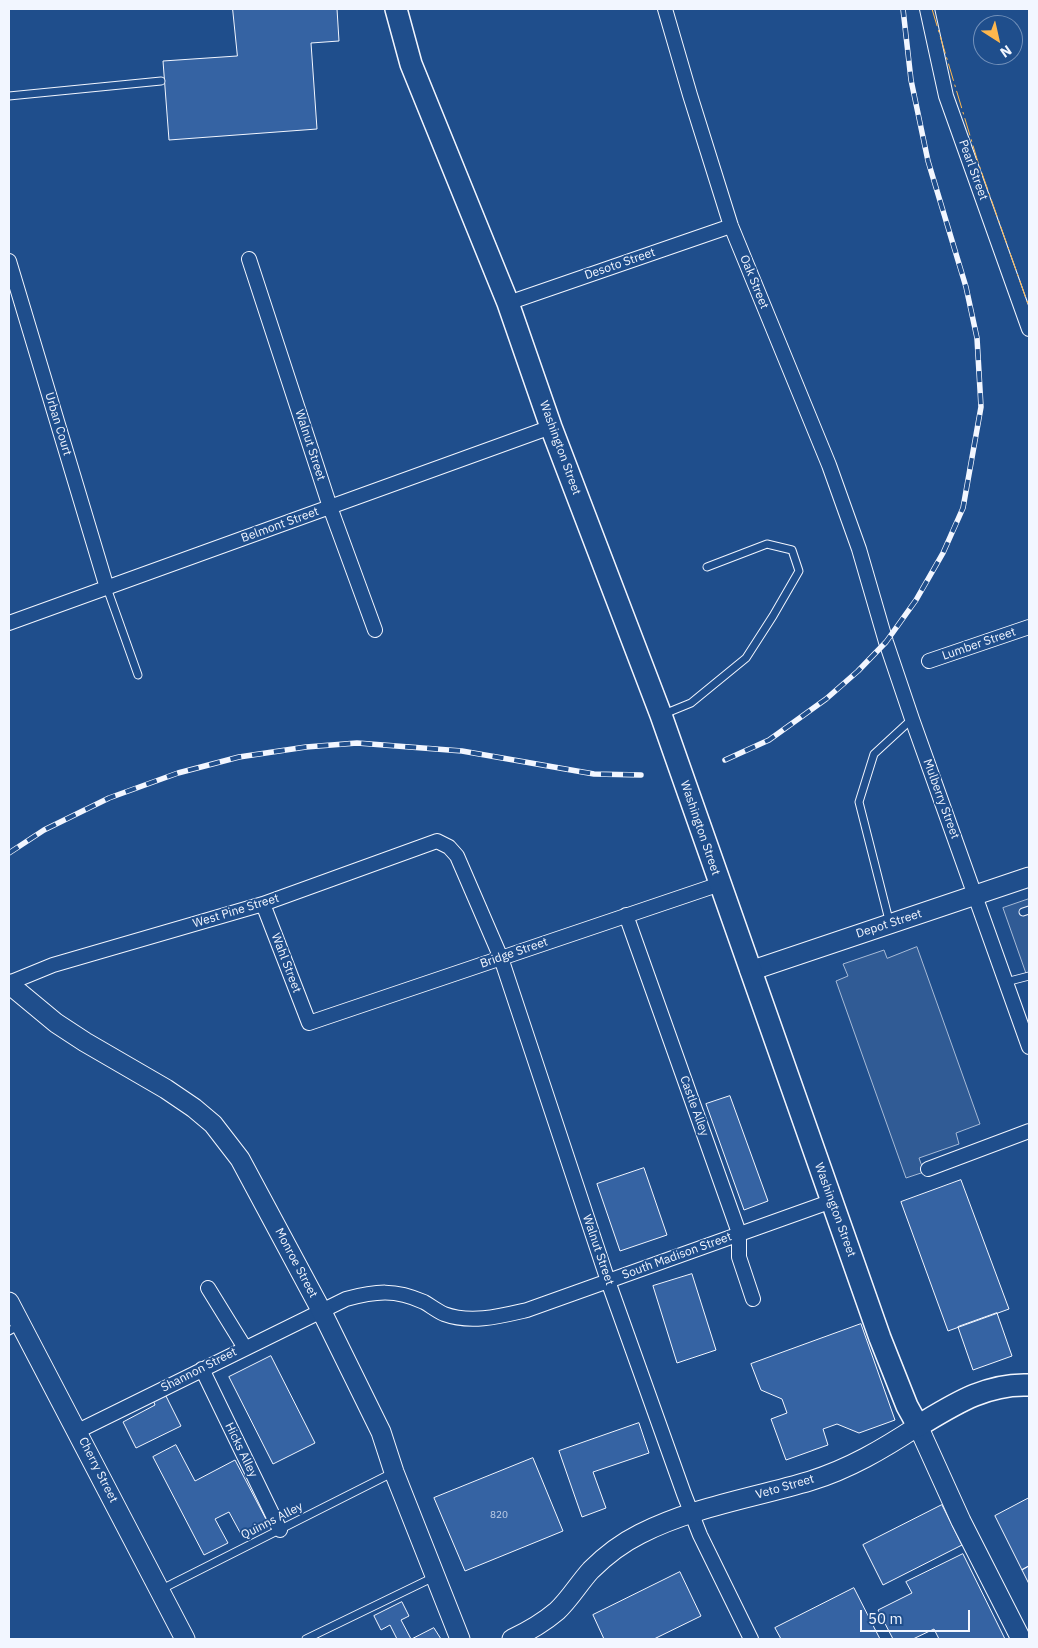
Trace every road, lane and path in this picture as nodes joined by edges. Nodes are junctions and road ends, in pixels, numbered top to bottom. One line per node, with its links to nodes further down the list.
1 (665, 9): 6 (street, Oak Street)
2 (927, 9): 10 (street, Pearl Street)
3 (399, 10): 9 (main road, Washington Street)
4 (161, 81): 5 (lane)
5 (9, 96)
6 (732, 226): 9 (street, Desoto Street); 13 (street, Oak Street)
7 (249, 260): 12 (street, Walnut Street)
8 (9, 261): 15 (street, Urban Court)
9 (508, 303): 11 (main road, Washington Street)
10 (1029, 329)
11 (551, 428): 12 (street, Belmont Street); 21 (main road, Washington Street)
12 (330, 507): 15 (street, Belmont Street); 18 (street, Walnut Street)
13 (859, 549): 22 (street, Mulberry Street)
14 (707, 567): 21 (lane)
15 (107, 588): 16 (street, Belmont Street); 20 (lane)
16 (9, 623)
17 (1029, 628): 19 (street, Lumber Street)
18 (375, 630)
19 (929, 661)
20 (138, 675)
21 (661, 715): 25 (main road, Washington Street)
22 (912, 720): 26 (street, Mulberry Street); 29 (lane)
23 (457, 856): 27 (street, West Pine Street); 30 (street, Walnut Street)
24 (1029, 878): 26 (street, Depot Street)
25 (720, 884): 28 (street, Bridge Street); 31 (main road, Washington Street)
26 (976, 895): 29 (street, Depot Street); 33 (street, Mulberry Street)
27 (263, 904): 34 (street, West Pine Street); 35 (street, Wahl Street)
28 (626, 915): 30 (street, Bridge Street); 40 (street, Castle Alley)
29 (890, 924): 31 (street, Depot Street)
30 (501, 958): 35 (street, Bridge Street); 41 (street, Walnut Street)
31 (750, 971): 39 (main road, Washington Street)
32 (1029, 976): 33 (lane)
33 (1006, 982): 36 (street, Mulberry Street)
34 (9, 984): 45 (street, Monroe Street)
35 (309, 1022)
36 (1029, 1047)
37 (1029, 1131): 38 (street)
38 (928, 1169)
39 (832, 1201): 40 (street, South Madison Street); 50 (main road, Washington Street)
40 (740, 1233): 41 (street, South Madison Street); 43 (street, Castle Alley)
41 (608, 1281): 45 (street, South Madison Street); 53 (street, Walnut Street)
42 (208, 1288): 47 (street)
43 (753, 1299)
44 (9, 1302): 46 (street, Cherry Street)
45 (321, 1310): 47 (street, Shannon Street); 52 (street, Monroe Street)
46 (15, 1328): 51 (street, Cherry Street)
47 (245, 1348): 48 (street, Shannon Street)
48 (202, 1369): 51 (street, Shannon Street); 54 (street, Hicks Alley)
49 (1029, 1385): 50 (main road, Veto Street)
50 (918, 1426): 53 (street, Veto Street); 64 (street, Washington Street)
51 (78, 1431): 56 (street, Cherry Street)
52 (394, 1472): 54 (lane, Quinns Alley); 55 (street, Monroe Street)
53 (691, 1513): 57 (street, Veto Street); 63 (street, Walnut Street)
54 (280, 1530): 56 (lane, Quinns Alley)
55 (435, 1577): 59 (lane); 60 (street, Monroe Street)
56 (160, 1590): 58 (street, Cherry Street)
57 (557, 1611): 61 (street, Veto Street); 62 (street, Veto Street)
58 (185, 1639)
59 (306, 1639)
60 (460, 1639)
61 (512, 1639)
62 (541, 1639)
63 (751, 1639)
64 (1021, 1639)

